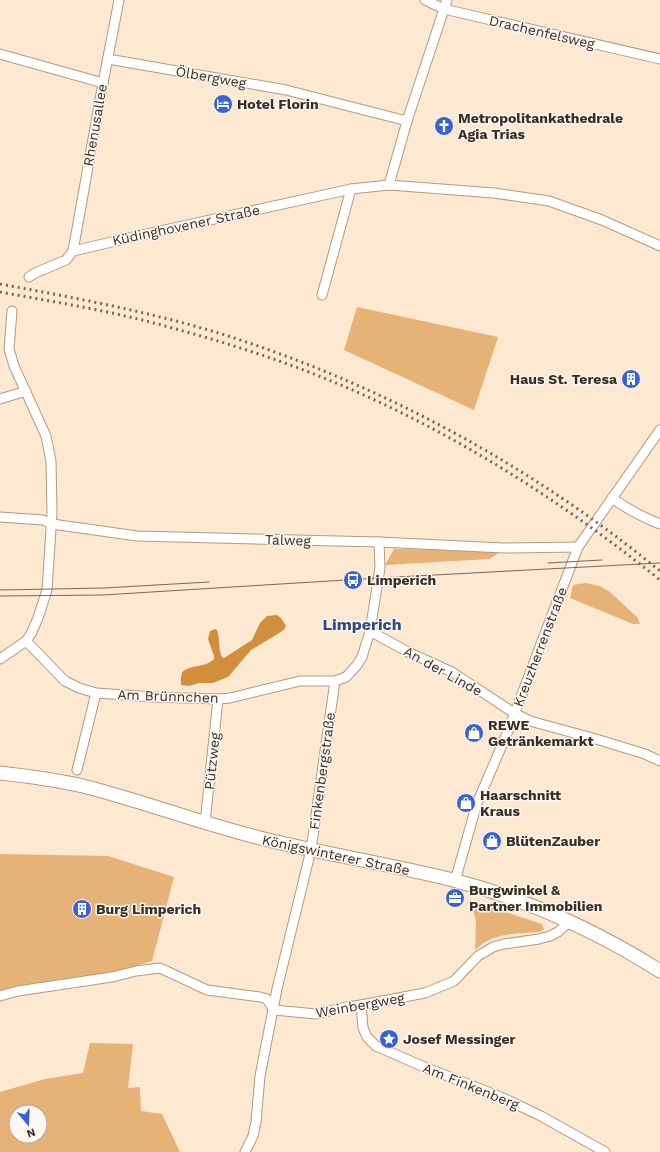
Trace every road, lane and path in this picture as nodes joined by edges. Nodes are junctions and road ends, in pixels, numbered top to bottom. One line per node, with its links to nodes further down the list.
1 (119, 0): 6 (street, Rhenusallee)
2 (425, 0): 4 (street, Drachenfelsweg)
3 (448, 0): 4 (street)
4 (444, 9): 7 (street, Drachenfelsweg); 9 (street)
5 (0, 54): 8 (street)
6 (108, 59): 8 (street, Rhenusallee); 9 (street, Ölbergweg)
7 (660, 59)
8 (103, 83): 13 (street, Rhenusallee)
9 (407, 121): 10 (street)
10 (389, 184): 11 (street, Küdinghovener Straße); 12 (street, Küdinghovener Straße)
11 (351, 189): 13 (street, Küdinghovener Straße); 15 (street)
12 (660, 246)
13 (73, 251): 14 (street, Küdinghovener Straße)
14 (29, 277)
15 (322, 295)
16 (12, 311): 17 (street)
17 (26, 391): 18 (street); 22 (street)
18 (0, 399)
19 (660, 430): 20 (street, Kreuzherrenstraße)
20 (612, 498): 23 (street); 25 (street, Kreuzherrenstraße)
21 (0, 517): 22 (street, Talweg)
22 (52, 524): 24 (street, Talweg); 27 (street)
23 (660, 524)
24 (379, 542): 25 (street, Talweg); 26 (street)
25 (578, 547): 32 (street, Kreuzherrenstraße)
26 (370, 631): 29 (street); 32 (street, An der Linde)
27 (26, 641): 28 (street); 30 (street, Am Brünnchen)
28 (0, 658)
29 (335, 681): 31 (street, Am Brünnchen); 37 (street, Finkenbergstraße)
30 (96, 693): 31 (street, Am Brünnchen); 34 (street)
31 (218, 699): 36 (street, Pützweg)
32 (514, 713): 33 (street, An der Linde); 38 (street, Kreuzherrenstraße)
33 (660, 761)
34 (77, 770)
35 (0, 773): 36 (main road, Königswinterer Straße)
36 (205, 823): 37 (main road, Königswinterer Straße)
37 (311, 850): 38 (main road, Königswinterer Straße); 43 (street, Finkenbergstraße)
38 (455, 881): 39 (main road, Königswinterer Straße)
39 (569, 922): 40 (main road, Königswinterer Straße); 42 (street, Weinbergweg)
40 (660, 971)
41 (0, 996): 43 (street)
42 (361, 1005): 43 (street, Weinbergweg); 45 (street, Am Finkenberg)
43 (274, 1010): 44 (street, Finkenbergstraße)
44 (245, 1152)
45 (605, 1152)

